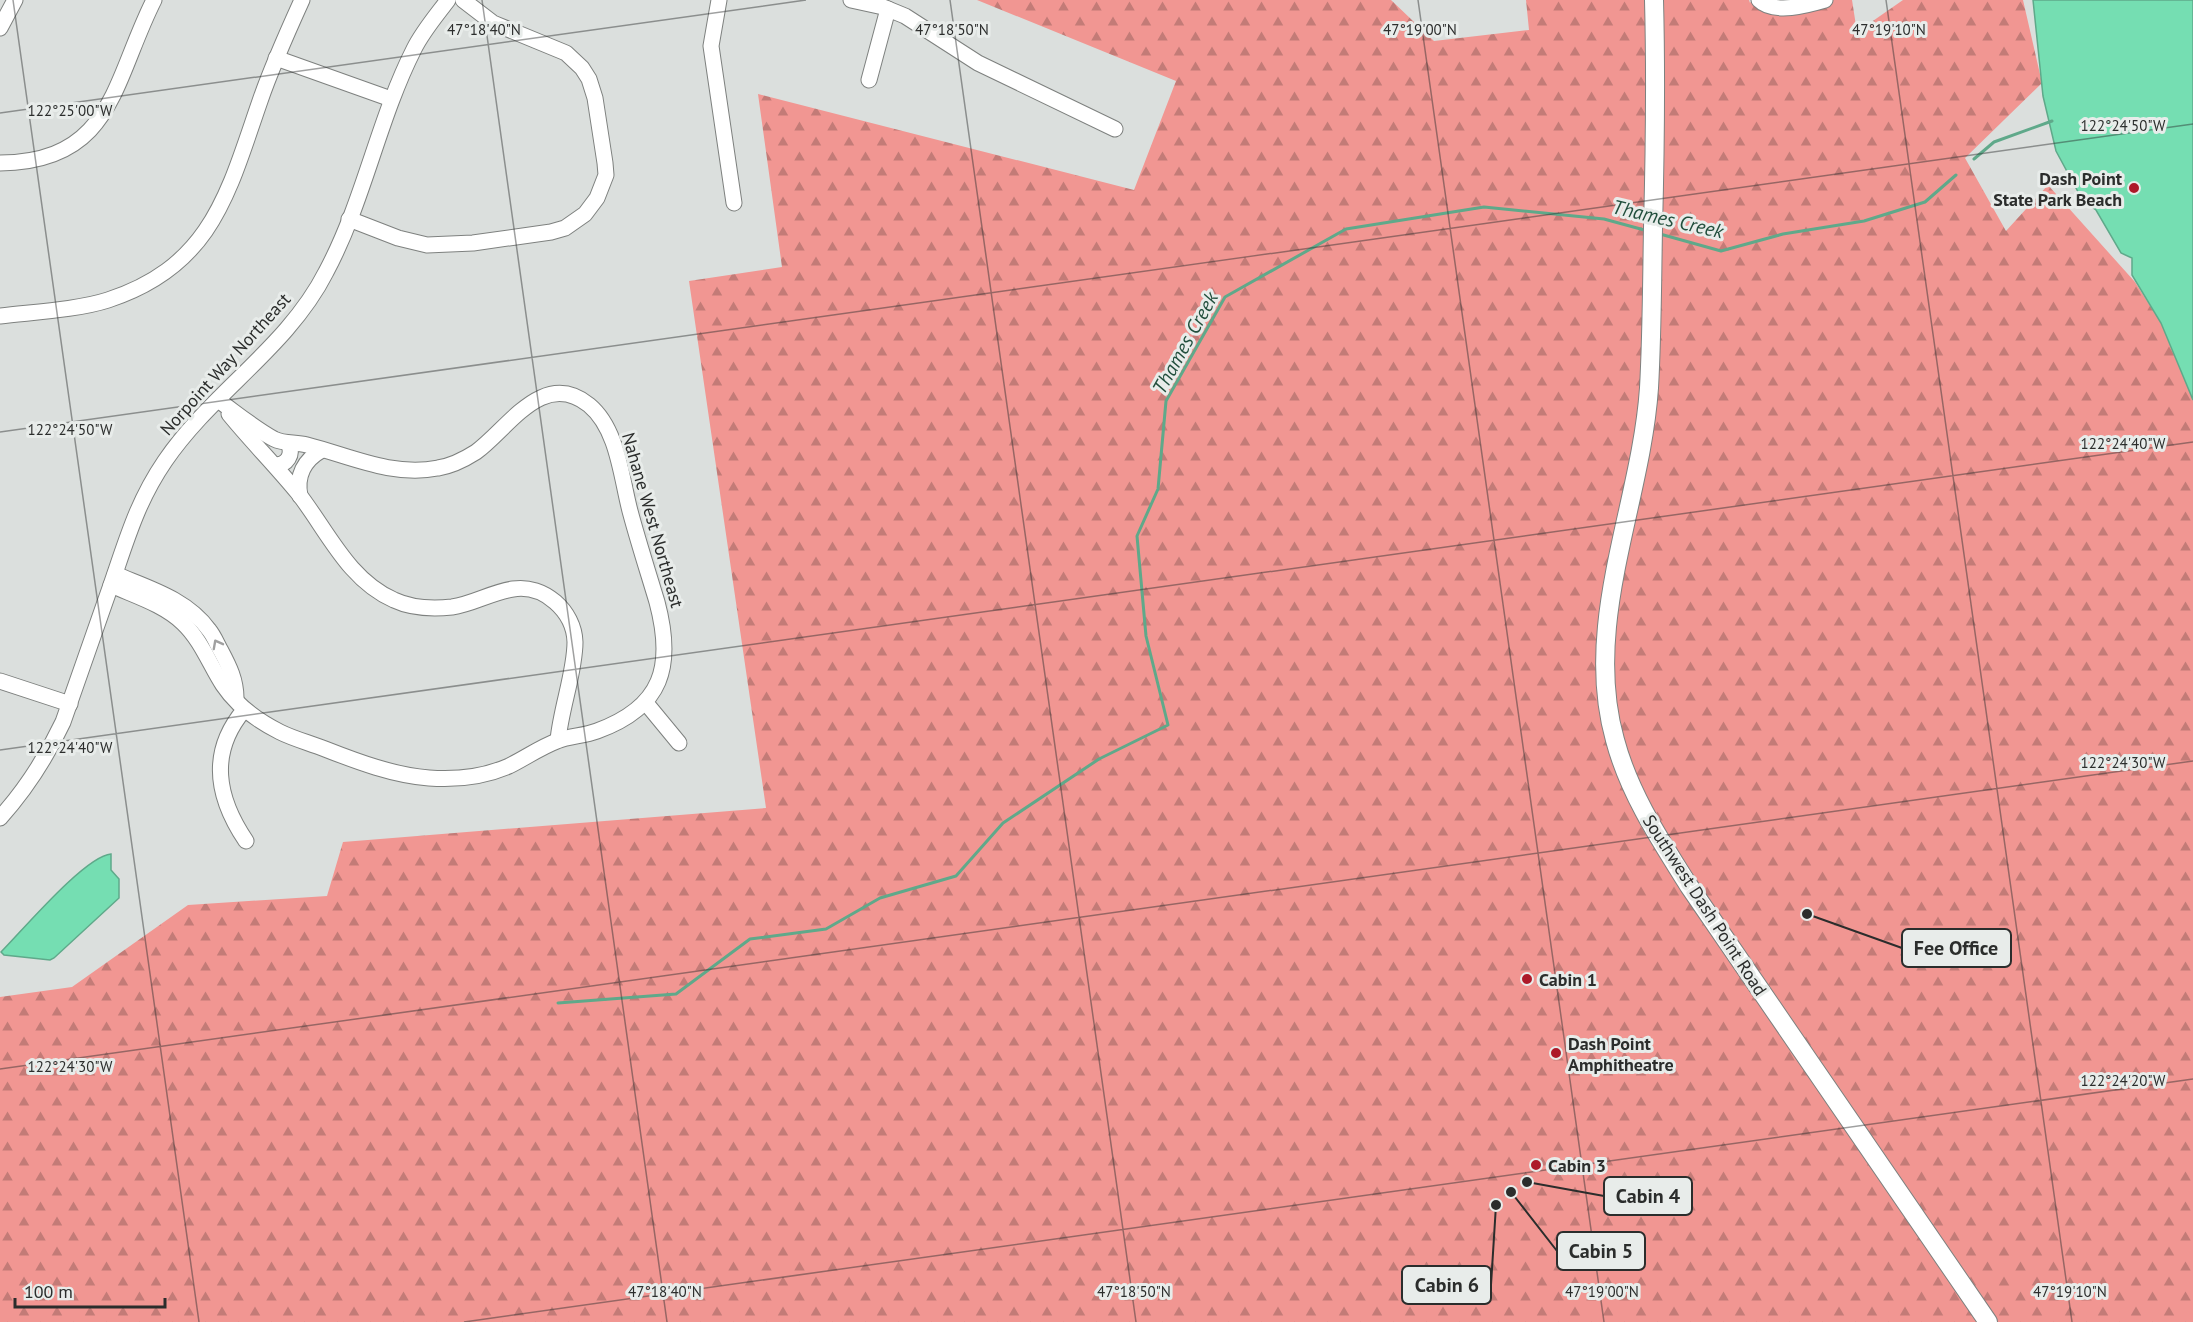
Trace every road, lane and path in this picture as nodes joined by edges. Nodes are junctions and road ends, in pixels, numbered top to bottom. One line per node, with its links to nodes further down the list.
1 (15, 0): 12 (street)
2 (154, 0): 17 (street)
3 (303, 0): 13 (street)
4 (448, 0): 15 (street, Norpoint Way Northeast)
5 (463, 0): 19 (street)
6 (720, 0): 18 (street)
7 (851, 0): 11 (street)
8 (1654, 0): 35 (main road, Southwest Dash Point Road)
9 (1759, 0): 10 (street)
10 (1826, 0)
11 (888, 9): 14 (street); 16 (street)
12 (0, 28)
13 (276, 58): 15 (street); 20 (street)
14 (869, 80)
15 (392, 99): 19 (street, Norpoint Way Northeast)
16 (1115, 129)
17 (0, 164)
18 (734, 203)
19 (349, 219): 21 (street, Norpoint Way Northeast)
20 (0, 316)
21 (218, 400): 22 (street, Nahane West Northeast); 24 (street); 26 (street, Norpoint Way Northeast)
22 (288, 443): 23 (street, Nahane West Northeast); 24 (street)
23 (322, 450): 25 (street); 28 (street, Nahane West Northeast)
24 (275, 465): 25 (street)
25 (300, 496): 31 (street)
26 (113, 580): 29 (street, Norpoint Way Northeast); 30 (street)
27 (0, 681): 29 (street)
28 (646, 703): 31 (street); 32 (street)
29 (70, 704): 33 (street, Norpoint Way Northeast)
30 (240, 704): 31 (street); 34 (street)
31 (558, 740)
32 (679, 743)
33 (0, 818)
34 (246, 842)
35 (1988, 1322)

